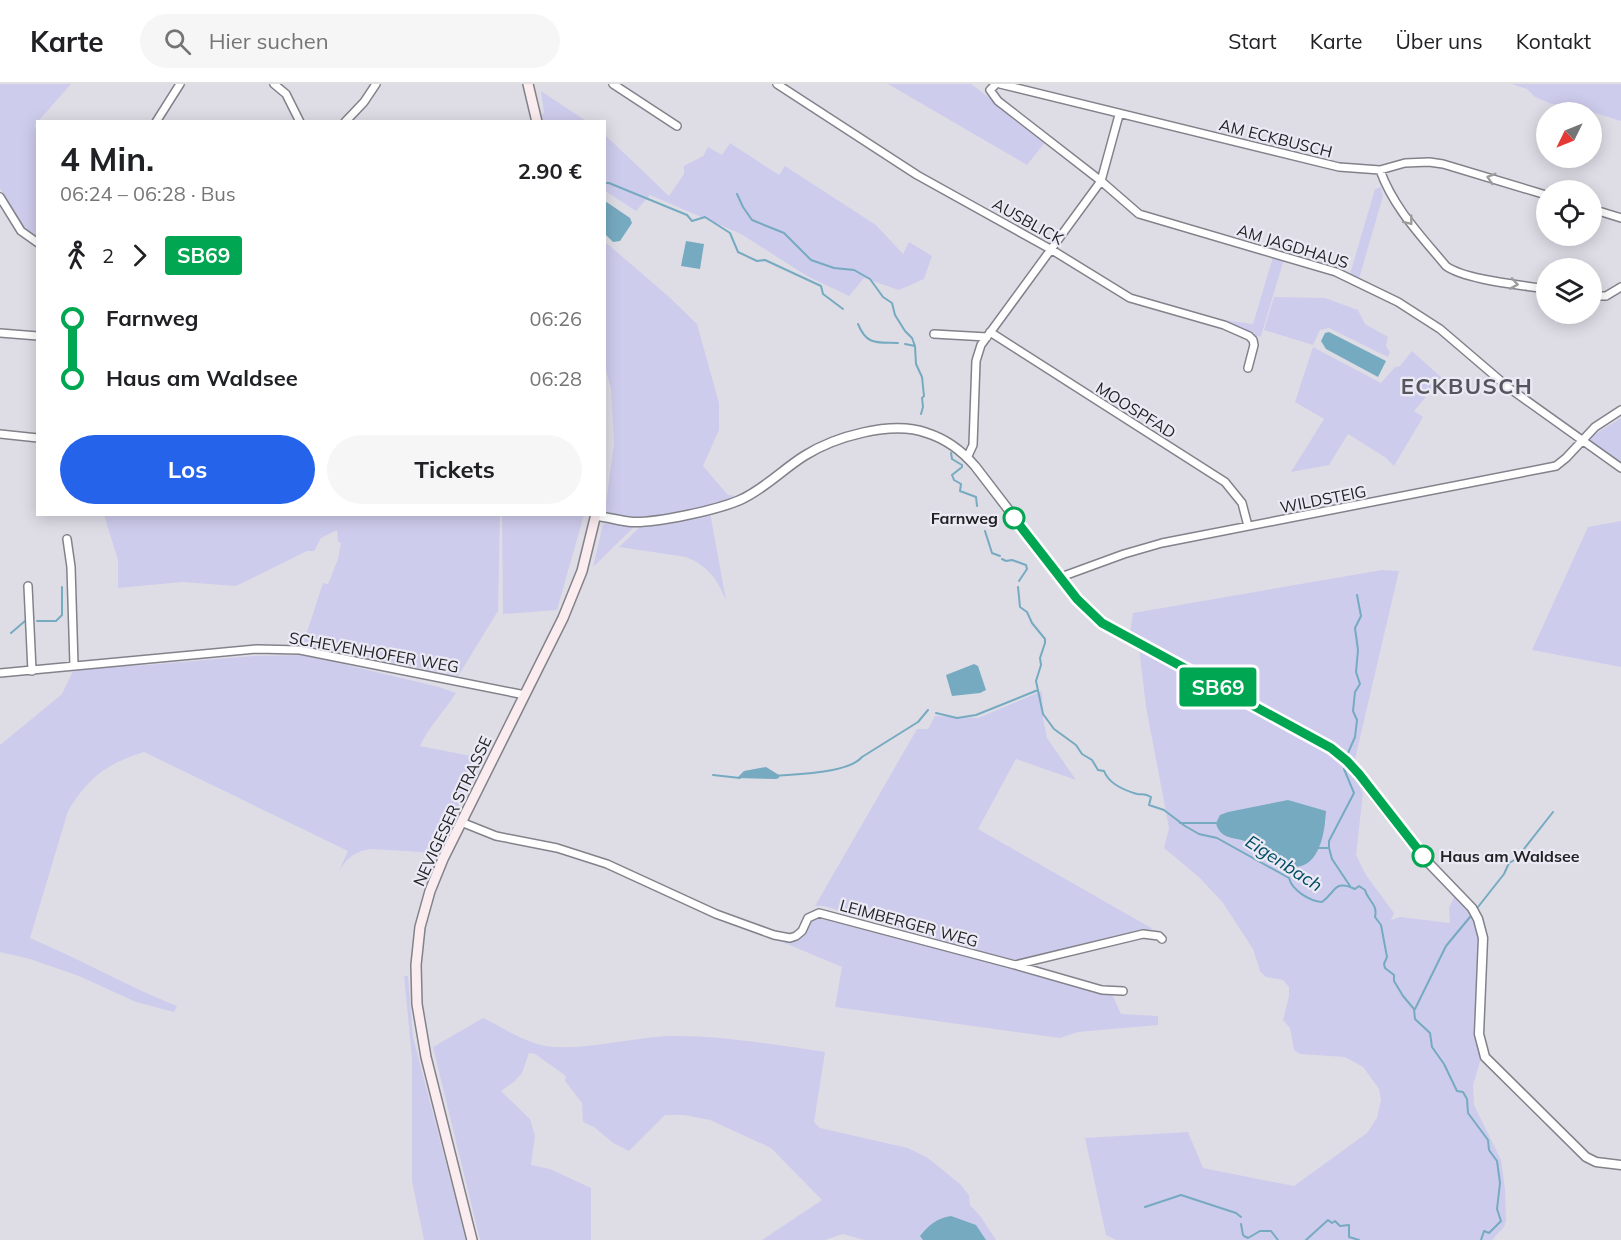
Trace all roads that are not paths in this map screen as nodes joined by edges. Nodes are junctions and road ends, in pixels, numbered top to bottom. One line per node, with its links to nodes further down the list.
1 (180, 84): 9 (street)
2 (274, 84): 10 (street)
3 (376, 84): 11 (street)
4 (528, 84): 12 (main road)
5 (613, 84): 13 (street)
6 (777, 84): 21 (street, AUSBLICK)
7 (998, 84): 8 (street, AM ECKBUSCH); 15 (street, AM JAGDHAUS)
8 (1119, 115): 14 (street, AM ECKBUSCH); 15 (street)
9 (157, 120)
10 (299, 120)
11 (347, 120)
12 (537, 120)
13 (678, 126)
14 (1380, 170): 16 (street, AM ECKBUSCH, one-way to 14); 22 (street, one-way to 22)
15 (1101, 182): 21 (street); 33 (street, AM JAGDHAUS)
16 (1536, 192)
17 (0, 197): 20 (street)
18 (1602, 212): 19 (street)
19 (1621, 219)
20 (36, 242)
21 (1052, 250): 27 (street); 29 (street, AUSBLICK)
22 (1536, 287)
23 (1621, 287): 24 (street)
24 (1602, 296)
25 (0, 333): 28 (street)
26 (934, 334): 27 (street)
27 (989, 334): 34 (street); 38 (street, MOOSPFAD)
28 (36, 336)
29 (1248, 368)
30 (1621, 410): 33 (street)
31 (0, 434): 32 (street)
32 (36, 438)
33 (1583, 439): 35 (street, AM JAGDHAUS); 38 (street, WILDSTEIG)
34 (967, 458): 37 (street); 40 (street)
35 (1621, 468)
36 (596, 516): 45 (main road, NEVIGESER STRASSE)
37 (601, 516)
38 (1248, 526): 40 (street, WILDSTEIG)
39 (67, 539): 42 (street)
40 (1060, 577): 50 (street)
41 (28, 586): 43 (street)
42 (74, 665): 43 (street, SCHEVENHOFER WEG); 45 (street, SCHEVENHOFER WEG)
43 (32, 671): 44 (street, SCHEVENHOFER WEG)
44 (0, 673)
45 (525, 694): 46 (main road, NEVIGESER STRASSE)
46 (461, 822): 48 (street, LEIMBERGER WEG); 51 (main road, NEVIGESER STRASSE)
47 (1162, 939): 48 (street, LEIMBERGER WEG)
48 (1015, 965): 49 (street)
49 (1123, 991)
50 (1621, 1165)
51 (472, 1240)

